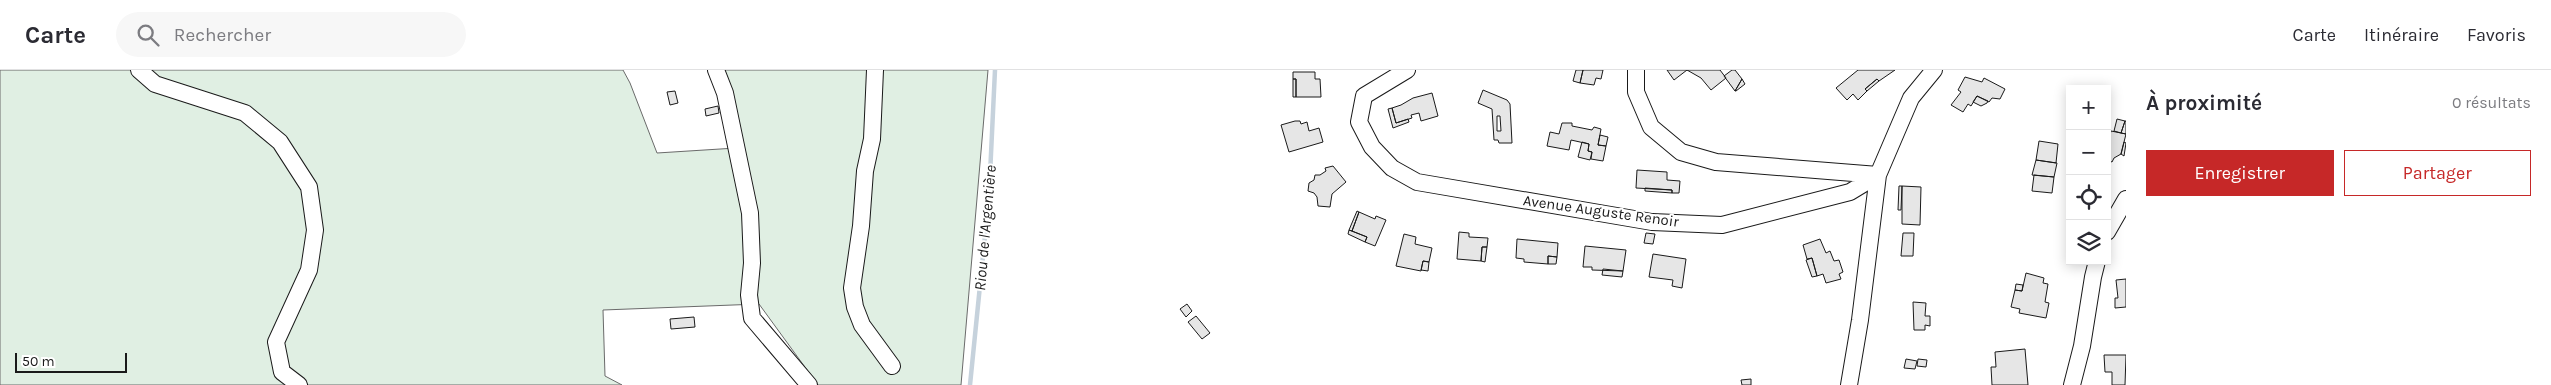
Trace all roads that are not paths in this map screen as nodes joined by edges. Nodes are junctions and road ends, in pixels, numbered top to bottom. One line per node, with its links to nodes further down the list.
1 (139, 70): 12 (street)
2 (716, 70): 13 (street)
3 (875, 70): 11 (street)
4 (1407, 70): 7 (street, Avenue Auguste Renoir)
5 (1636, 70): 7 (street)
6 (1934, 70): 7 (street)
7 (1878, 175): 14 (street)
8 (2126, 199): 9 (street)
9 (2111, 225)
10 (2096, 265): 15 (street)
11 (892, 366)
12 (299, 385)
13 (809, 385)
14 (1849, 385)
15 (2072, 385)

